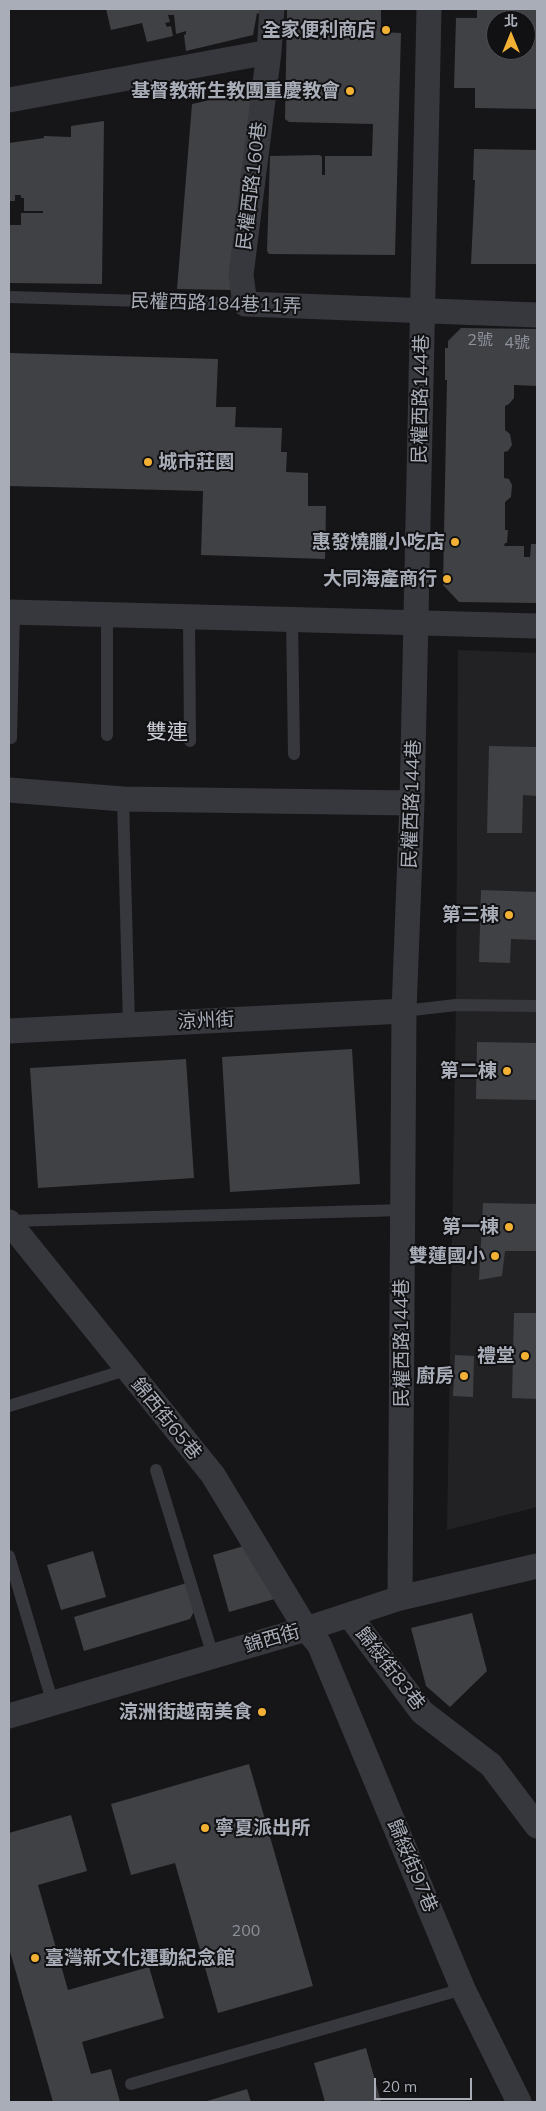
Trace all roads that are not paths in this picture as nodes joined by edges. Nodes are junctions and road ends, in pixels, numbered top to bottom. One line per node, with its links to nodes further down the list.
1 (272, 9): 3 (street, 民權西路160巷)
2 (430, 9): 7 (street, 民權西路144巷)
3 (269, 52): 4 (street); 6 (street, 民權西路160巷)
4 (9, 100)
5 (9, 297): 6 (lane, 民權西路184巷11弄)
6 (245, 304): 7 (street, 民權西路184巷11弄)
7 (423, 311): 8 (street, 民權西路184巷11弄); 13 (street, 民權西路144巷)
8 (537, 315)
9 (11, 612): 10 (street); 16 (lane)
10 (107, 614): 11 (street); 15 (lane)
11 (189, 616): 12 (street); 17 (lane)
12 (292, 619): 13 (street); 18 (lane)
13 (416, 622): 14 (street); 21 (street, 民權西路144巷)
14 (537, 626)
15 (107, 734)
16 (11, 738)
17 (190, 741)
18 (294, 754)
19 (9, 790): 20 (street)
20 (123, 799): 21 (street); 24 (lane)
21 (412, 803): 23 (street, 民權西路144巷)
22 (537, 1006): 23 (lane)
23 (404, 1011): 24 (street, 涼州街); 26 (street, 民權西路144巷)
24 (130, 1025): 25 (street, 涼州街)
25 (9, 1031)
26 (403, 1210): 27 (lane); 33 (street, 民權西路144巷)
27 (9, 1222): 28 (street, 錦西街65巷)
28 (126, 1370): 29 (lane); 35 (street, 錦西街65巷)
29 (9, 1406)
30 (156, 1470): 36 (lane)
31 (9, 1556): 37 (lane)
32 (537, 1566): 33 (street, 錦西街)
33 (400, 1598): 34 (street, 錦西街)
34 (349, 1615): 35 (street, 錦西街); 39 (street, 歸綏街83巷)
35 (306, 1629): 36 (street, 錦西街); 40 (street, 歸綏街97巷)
36 (212, 1656): 37 (street, 錦西街)
37 (53, 1704): 38 (street, 錦西街)
38 (9, 1716)
39 (537, 1826)
40 (463, 1989): 41 (lane); 42 (street, 歸綏街97巷)
41 (131, 2084)
42 (519, 2102)

